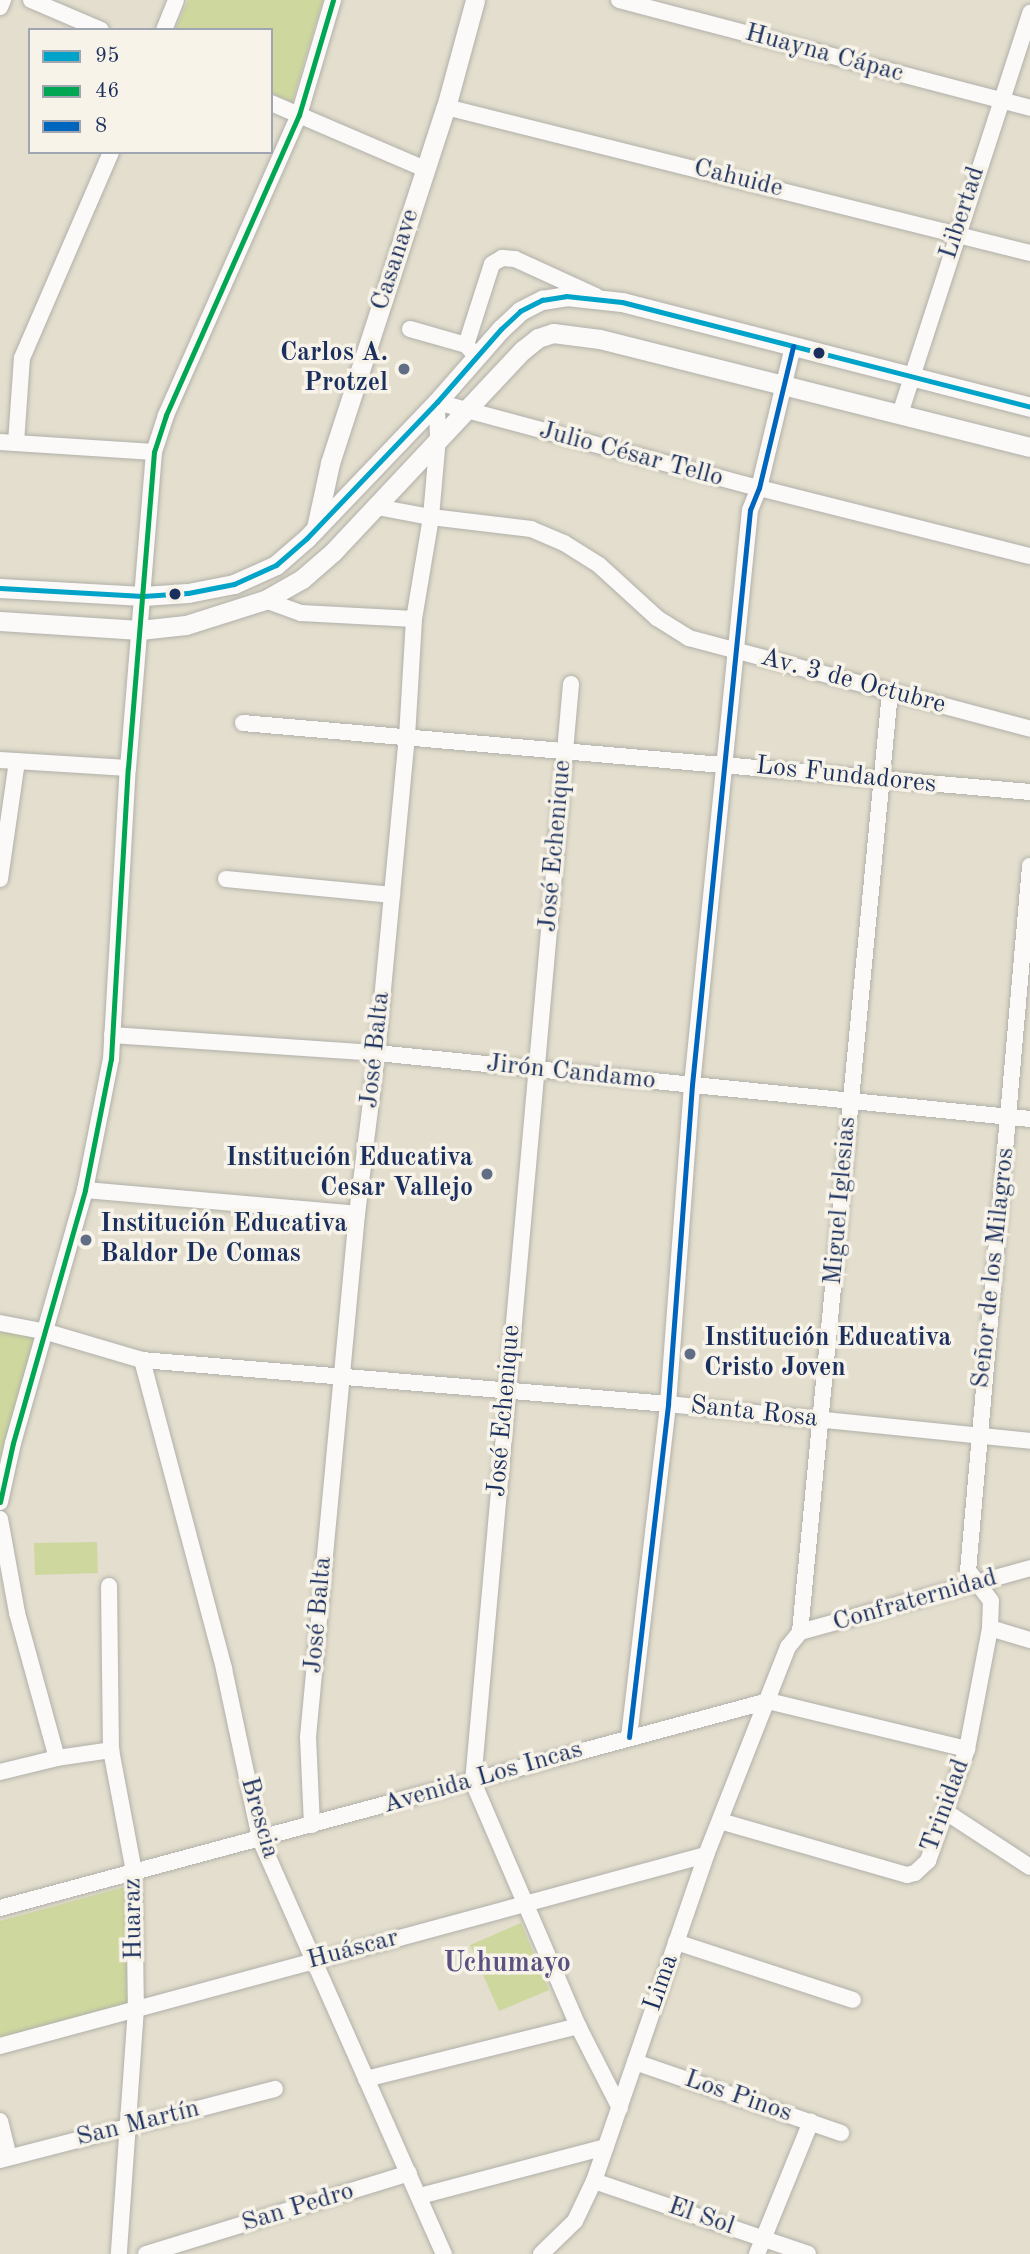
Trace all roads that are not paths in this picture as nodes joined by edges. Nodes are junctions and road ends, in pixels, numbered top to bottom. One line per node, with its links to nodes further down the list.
1 (3, 0): 7 (street)
2 (31, 0): 9 (street)
3 (176, 0): 10 (street)
4 (333, 0): 15 (street)
5 (475, 0): 13 (street, Casanave)
6 (618, 0): 11 (street, Huayna Cápac)
7 (0, 7)
8 (1030, 13): 11 (street, Libertad)
9 (96, 28)
10 (165, 28)
11 (1000, 100): 14 (street, Huayna Cápac); 18 (street, Libertad)
12 (273, 104): 15 (street)
13 (446, 107): 17 (street, Casanave); 18 (street, Cahuide)
14 (1030, 108)
15 (299, 115): 17 (street); 33 (street)
16 (110, 154): 31 (street)
17 (425, 169): 37 (street, Casanave)
18 (956, 234): 19 (street, Cahuide); 24 (street, Libertad)
19 (1030, 253)
20 (598, 297): 22 (street); 23 (street); 23 (street)
21 (410, 329): 23 (street)
22 (793, 346): 24 (street); 25 (street)
23 (471, 351): 26 (street)
24 (910, 376): 27 (street); 29 (street, Libertad)
25 (784, 385): 28 (street); 29 (street); 34 (street)
26 (437, 402): 28 (street, Julio César Tello); 30 (street, José Balta); 37 (street)
27 (1030, 408)
28 (466, 412): 30 (street); 34 (street, Julio César Tello)
29 (900, 414): 32 (street)
30 (439, 437): 35 (street); 36 (street, José Balta)
31 (8, 443): 33 (street)
32 (1030, 447)
33 (154, 452): 41 (street)
34 (759, 488): 38 (street, Julio César Tello); 46 (street)
35 (377, 507): 36 (street, Av. 3 de Octubre); 39 (street)
36 (431, 517): 43 (street, José Balta); 46 (street, Av. 3 de Octubre)
37 (316, 529): 39 (street, Casanave); 41 (street)
38 (1030, 556)
39 (325, 560): 42 (street)
40 (0, 588): 41 (street)
41 (143, 596): 45 (street)
42 (265, 600): 43 (street); 45 (street)
43 (414, 619): 51 (street, José Balta)
44 (0, 621): 45 (street)
45 (140, 630): 56 (street)
46 (735, 651): 48 (street, Av. 3 de Octubre); 55 (street)
47 (571, 684): 52 (street, José Echenique)
48 (890, 692): 50 (street, Av. 3 de Octubre); 57 (street, Miguel Iglesias)
49 (243, 723): 51 (street, Los Fundadores)
50 (1030, 729)
51 (407, 737): 52 (street, Los Fundadores); 63 (street, José Balta)
52 (565, 750): 55 (street, Los Fundadores); 66 (street, José Echenique)
53 (0, 760): 54 (street)
54 (17, 761): 56 (street); 60 (street)
55 (724, 764): 57 (street, Los Fundadores); 67 (street)
56 (128, 768): 64 (street)
57 (881, 781): 58 (street, Los Fundadores); 68 (street, Miguel Iglesias)
58 (1030, 792)
59 (1030, 866): 62 (street, Señor de los Milagros)
60 (0, 879)
61 (226, 879): 63 (street)
62 (1029, 886): 69 (street, Señor de los Milagros)
63 (392, 895): 65 (street, José Balta)
64 (112, 1035): 65 (street, Jirón Candamo); 71 (street)
65 (377, 1053): 66 (street, Jirón Candamo); 72 (street, José Balta)
66 (535, 1069): 67 (street, Jirón Candamo); 77 (street, José Echenique)
67 (692, 1086): 68 (street, Jirón Candamo); 78 (street)
68 (851, 1100): 69 (street, Jirón Candamo); 79 (street, Miguel Iglesias)
69 (1009, 1117): 70 (street, Jirón Candamo); 80 (street, Señor de los Milagros)
70 (1030, 1119)
71 (85, 1190): 72 (street); 74 (street)
72 (357, 1214): 76 (street, José Balta)
73 (0, 1323): 74 (street, Santa Rosa)
74 (47, 1332): 75 (street, Santa Rosa); 82 (street)
75 (142, 1360): 76 (street, Santa Rosa); 102 (street, Brescia)
76 (341, 1375): 77 (street, Santa Rosa); 101 (street, José Balta)
77 (506, 1392): 78 (street, Santa Rosa); 98 (street, José Echenique)
78 (668, 1404): 79 (street, Santa Rosa); 93 (street)
79 (822, 1420): 80 (street, Santa Rosa); 90 (street, Miguel Iglesias)
80 (978, 1435): 81 (street, Santa Rosa); 85 (street, Señor de los Milagros)
81 (1030, 1441)
82 (0, 1491)
83 (0, 1519): 87 (street)
84 (1030, 1569): 85 (street, Confraternidad)
85 (976, 1584): 89 (street, Trinidad); 90 (street, Confraternidad)
86 (109, 1586): 95 (street, Huaraz)
87 (17, 1613): 88 (street); 96 (street)
88 (0, 1617)
89 (990, 1628): 91 (street); 94 (street, Trinidad)
90 (800, 1632): 92 (street, Miguel Iglesias)
91 (1030, 1640)
92 (768, 1701): 93 (street, Avenida Los Incas); 94 (street, Avenida Los Incas); 100 (street, Lima)
93 (629, 1737): 98 (street, Avenida Los Incas)
94 (967, 1749): 99 (street, Trinidad)
95 (111, 1750): 96 (street); 105 (street, Huaraz)
96 (57, 1758): 97 (street)
97 (0, 1772)
98 (472, 1782): 101 (street, Avenida Los Incas); 106 (street, José Echenique)
99 (946, 1812): 100 (street, Trinidad); 104 (street)
100 (720, 1821): 103 (street, Lima)
101 (312, 1825): 102 (street, Avenida Los Incas)
102 (260, 1839): 105 (street, Avenida Los Incas); 109 (street, Brescia)
103 (706, 1855): 106 (street, Huáscar); 108 (street, Lima)
104 (1030, 1867)
105 (134, 1872): 107 (street, Avenida Los Incas); 111 (street, Huaraz)
106 (524, 1904): 109 (street, Huáscar); 112 (street, José Echenique)
107 (0, 1908)
108 (676, 1942): 110 (street); 114 (street, Lima)
109 (313, 1961): 111 (street, Huáscar); 115 (street, Brescia)
110 (853, 2000)
111 (136, 2008): 113 (street, Huáscar); 120 (street, Huaraz)
112 (578, 2026): 115 (street); 117 (street, José Echenique)
113 (0, 2046)
114 (635, 2062): 117 (street, Lima); 119 (street, Los Pinos)
115 (366, 2079): 124 (street, Brescia)
116 (275, 2089): 120 (street, San Martín)
117 (620, 2108): 122 (street, Lima)
118 (0, 2121): 123 (street)
119 (811, 2122): 121 (street, Los Pinos); 127 (street)
120 (128, 2127): 123 (street, San Martín); 128 (street, Huaraz)
121 (841, 2133)
122 (606, 2147): 125 (street, Lima); 126 (street)
123 (4, 2158)
124 (409, 2173): 126 (street, Brescia); 129 (street, San Pedro)
125 (594, 2180): 127 (street, El Sol); 131 (street, Lima)
126 (420, 2196): 130 (street, Brescia)
127 (762, 2238): 132 (street); 133 (street, El Sol)
128 (119, 2254)
129 (146, 2254)
130 (444, 2254)
131 (541, 2254)
132 (757, 2254)
133 (808, 2254)

